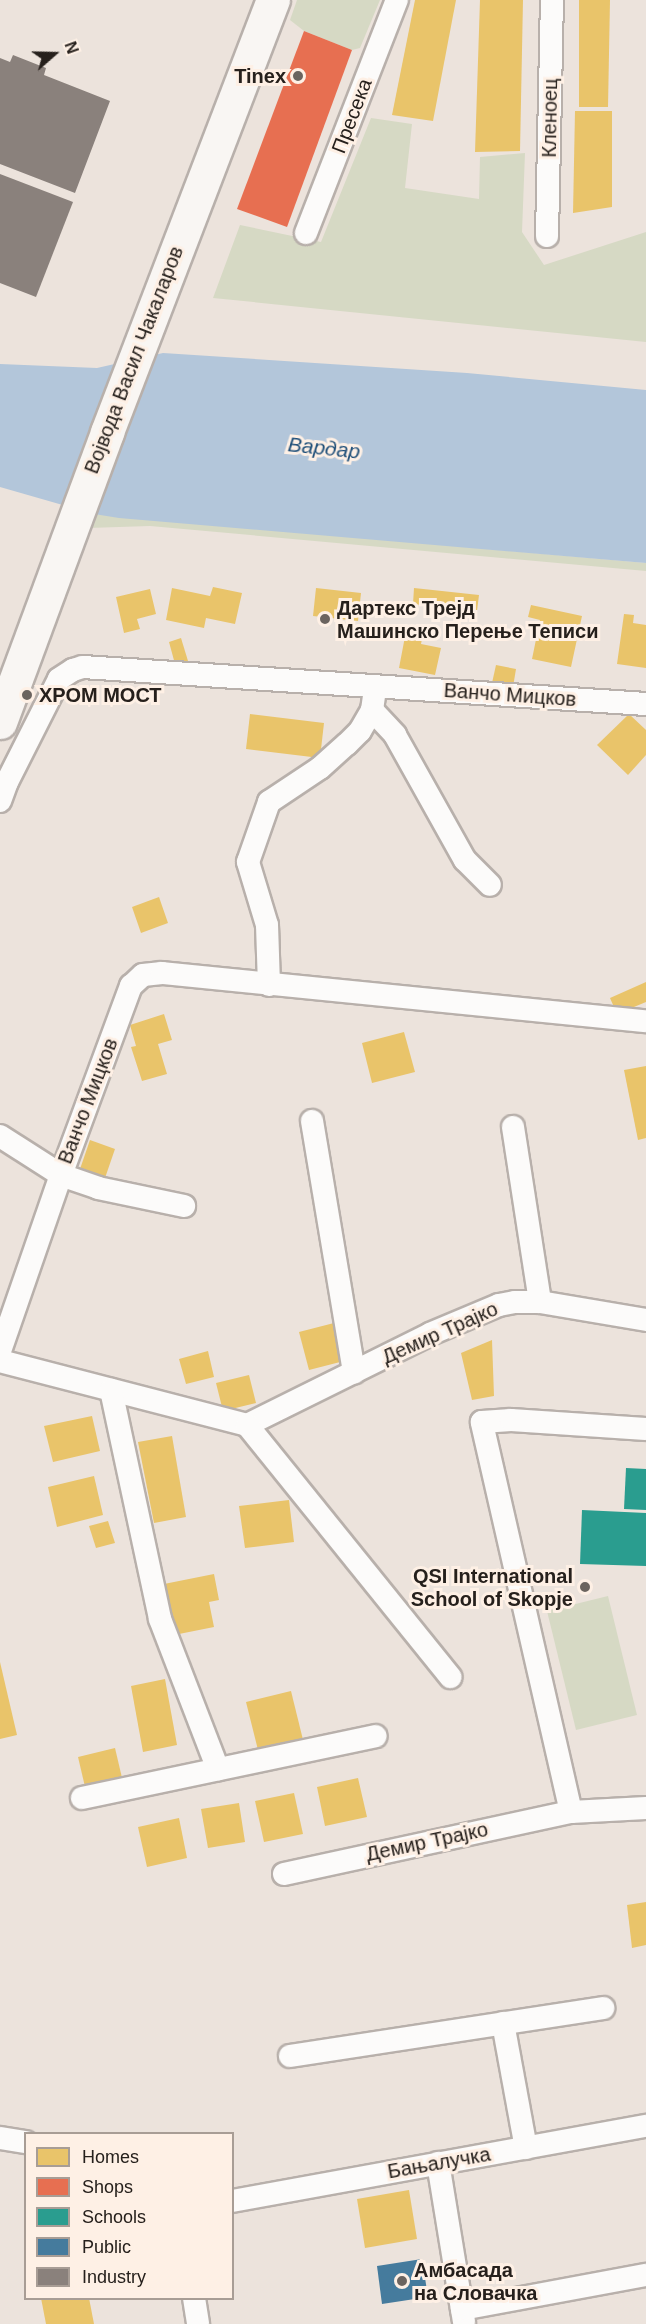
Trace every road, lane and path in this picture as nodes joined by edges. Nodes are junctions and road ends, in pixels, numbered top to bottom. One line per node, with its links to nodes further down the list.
1 (273, 0): 8 (street, Војвода Васил Чакаларов)
2 (397, 0): 4 (street, Пресека)
3 (552, 0): 5 (street, Кленоец)
4 (306, 233)
5 (547, 236)
6 (373, 699): 7 (street, Ванчо Мицков); 9 (street, Ванчо Мицков); 10 (street); 11 (street)
7 (646, 704)
8 (0, 722)
9 (0, 801)
10 (490, 885)
11 (269, 985): 12 (street, Ванчо Мицков); 16 (street, Ванчо Мицков)
12 (646, 1022)
13 (312, 1121): 22 (street)
14 (513, 1127): 18 (street)
15 (0, 1136): 16 (street)
16 (61, 1175): 17 (street); 20 (street, Ванчо Мицков)
17 (184, 1206)
18 (540, 1302): 19 (street, Демир Трајко); 22 (street, Демир Трајко)
19 (646, 1320)
20 (0, 1351)
21 (0, 1361): 23 (street)
22 (354, 1373): 24 (street, Демир Трајко)
23 (111, 1390): 24 (street); 28 (street)
24 (247, 1425): 26 (street)
25 (646, 1429): 31 (street)
26 (450, 1677)
27 (376, 1736): 28 (street)
28 (219, 1769): 29 (street)
29 (82, 1798)
30 (646, 1808): 31 (street, Демир Трајко)
31 (571, 1812): 32 (street, Демир Трајко)
32 (284, 1874)
33 (603, 2008): 34 (street)
34 (503, 2023): 35 (street); 39 (street)
35 (290, 2056)
36 (646, 2126): 39 (street, Бањалучка)
37 (0, 2138): 38 (street)
38 (24, 2142)
39 (526, 2148): 40 (street, Бањалучка)
40 (438, 2163): 41 (street, Бањалучка); 44 (street)
41 (234, 2200)
42 (646, 2275): 44 (street)
43 (194, 2300): 45 (street)
44 (463, 2316)
45 (198, 2324)

